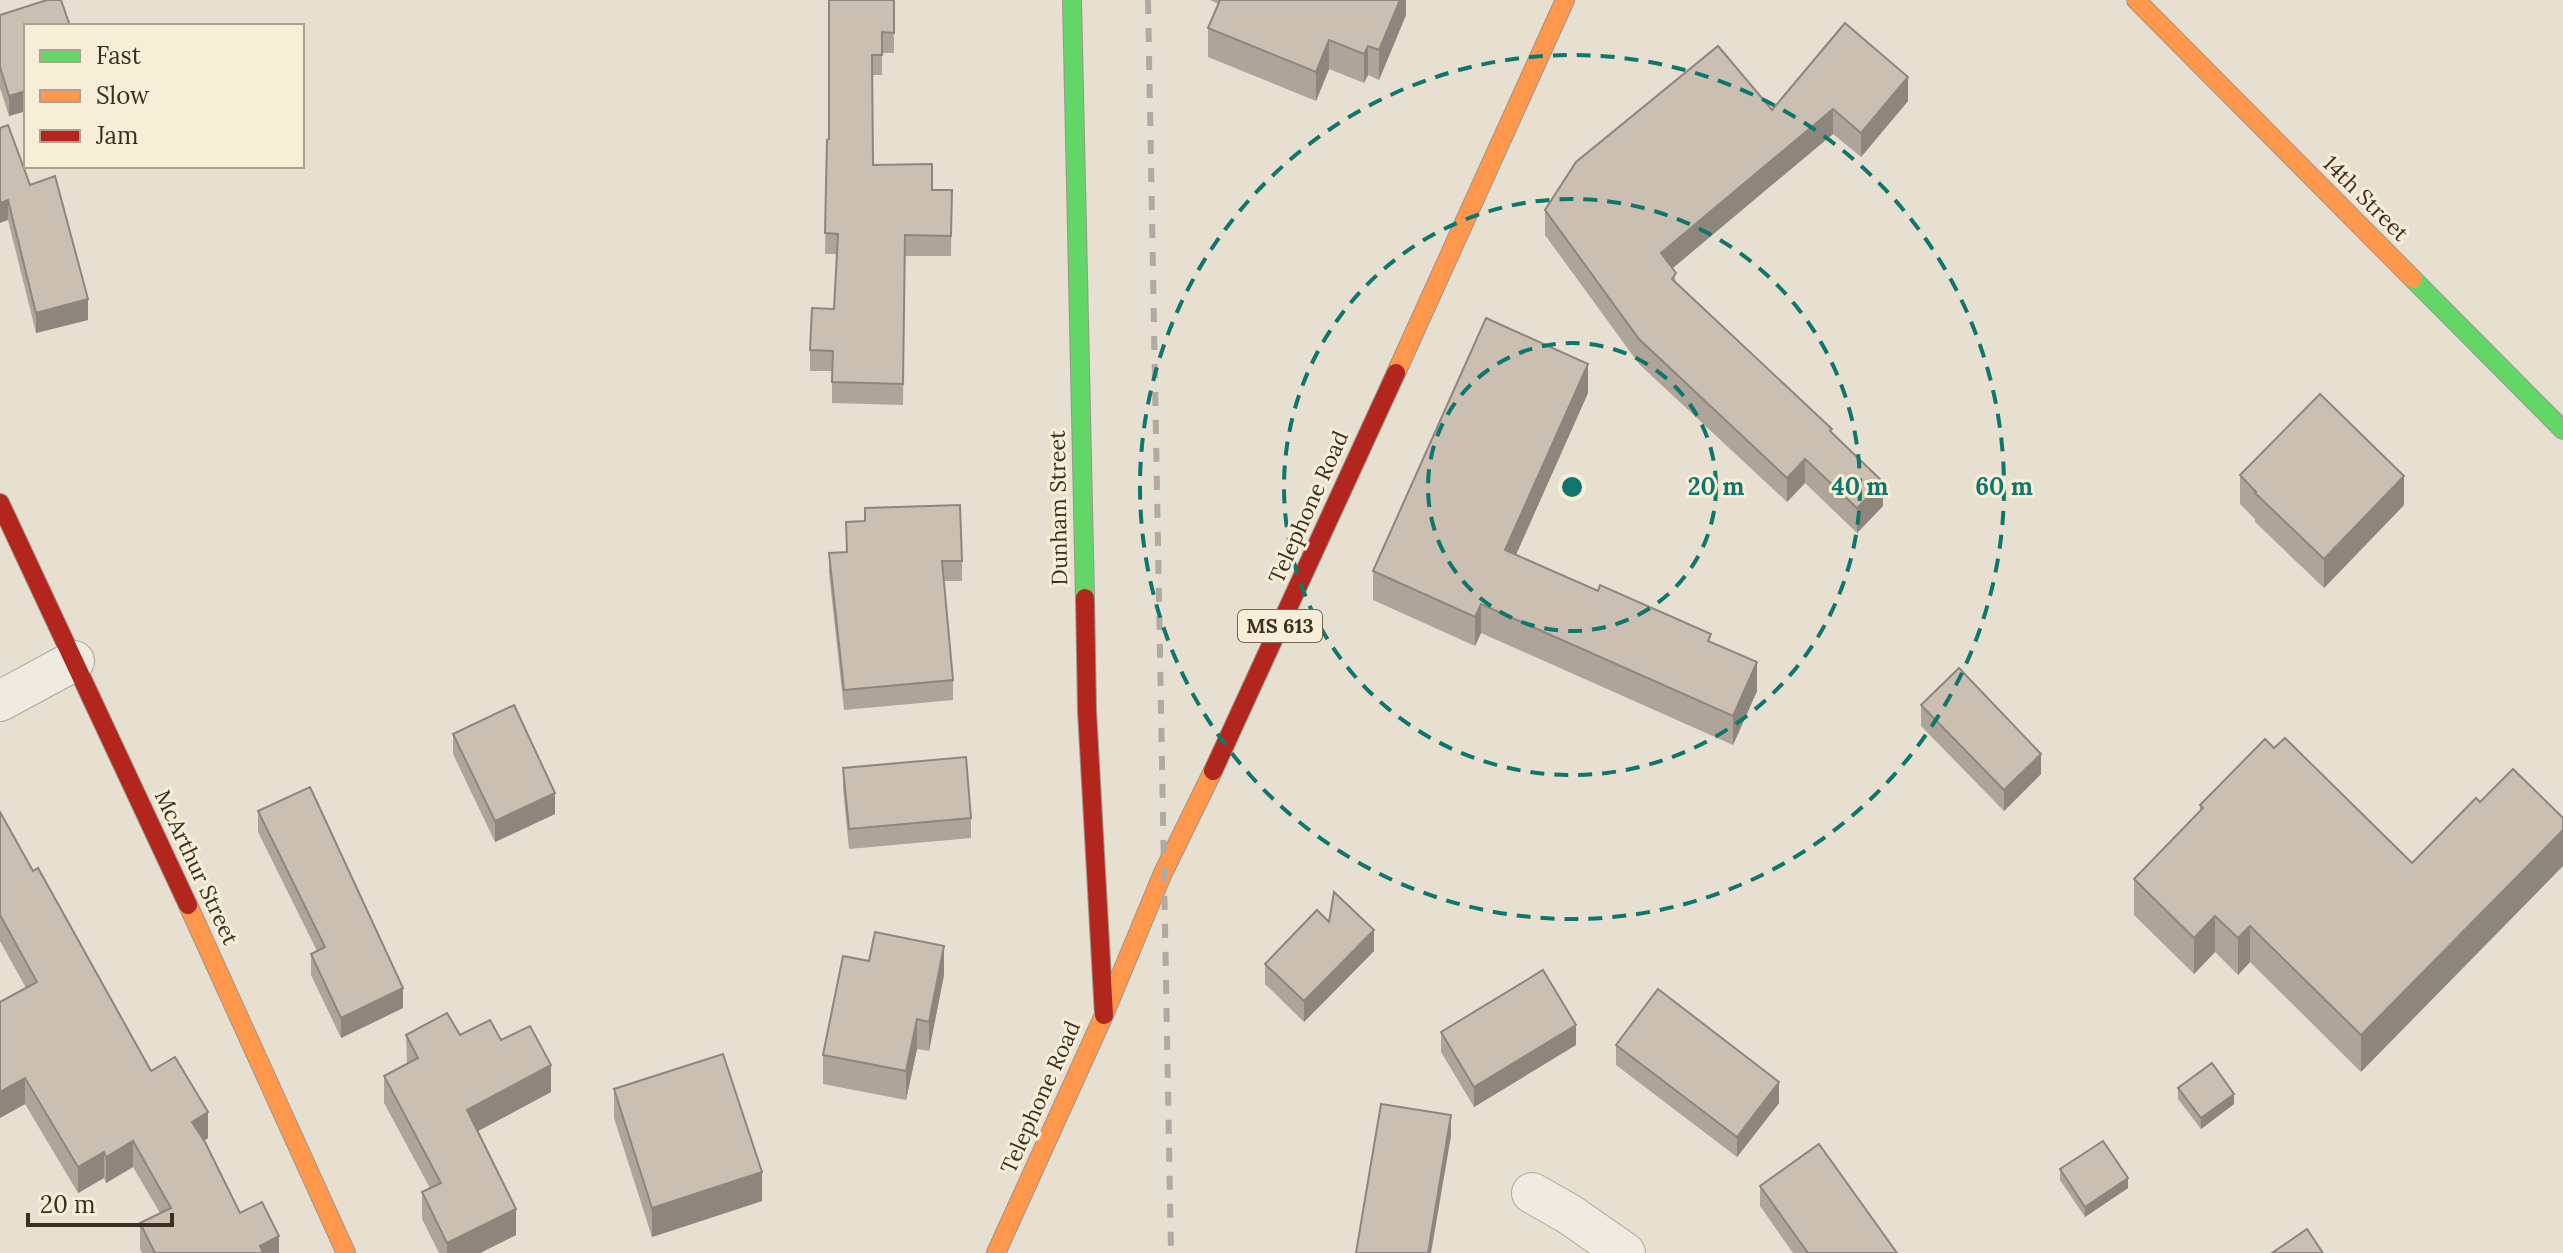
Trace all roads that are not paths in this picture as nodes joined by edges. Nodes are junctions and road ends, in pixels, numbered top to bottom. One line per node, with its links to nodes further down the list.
1 (1072, 0): 8 (street, Dunham Street)
2 (1565, 0): 8 (street, Telephone Road / MS 613)
3 (2136, 0): 4 (street, 14th Street)
4 (2563, 430)
5 (0, 503): 6 (street, McArthur Street)
6 (74, 661): 7 (street); 10 (street, McArthur Street)
7 (0, 701)
8 (1104, 1015): 11 (street, Telephone Road / MS 613)
9 (1532, 1193): 12 (street)
10 (346, 1253)
11 (996, 1253)
12 (1625, 1253)

